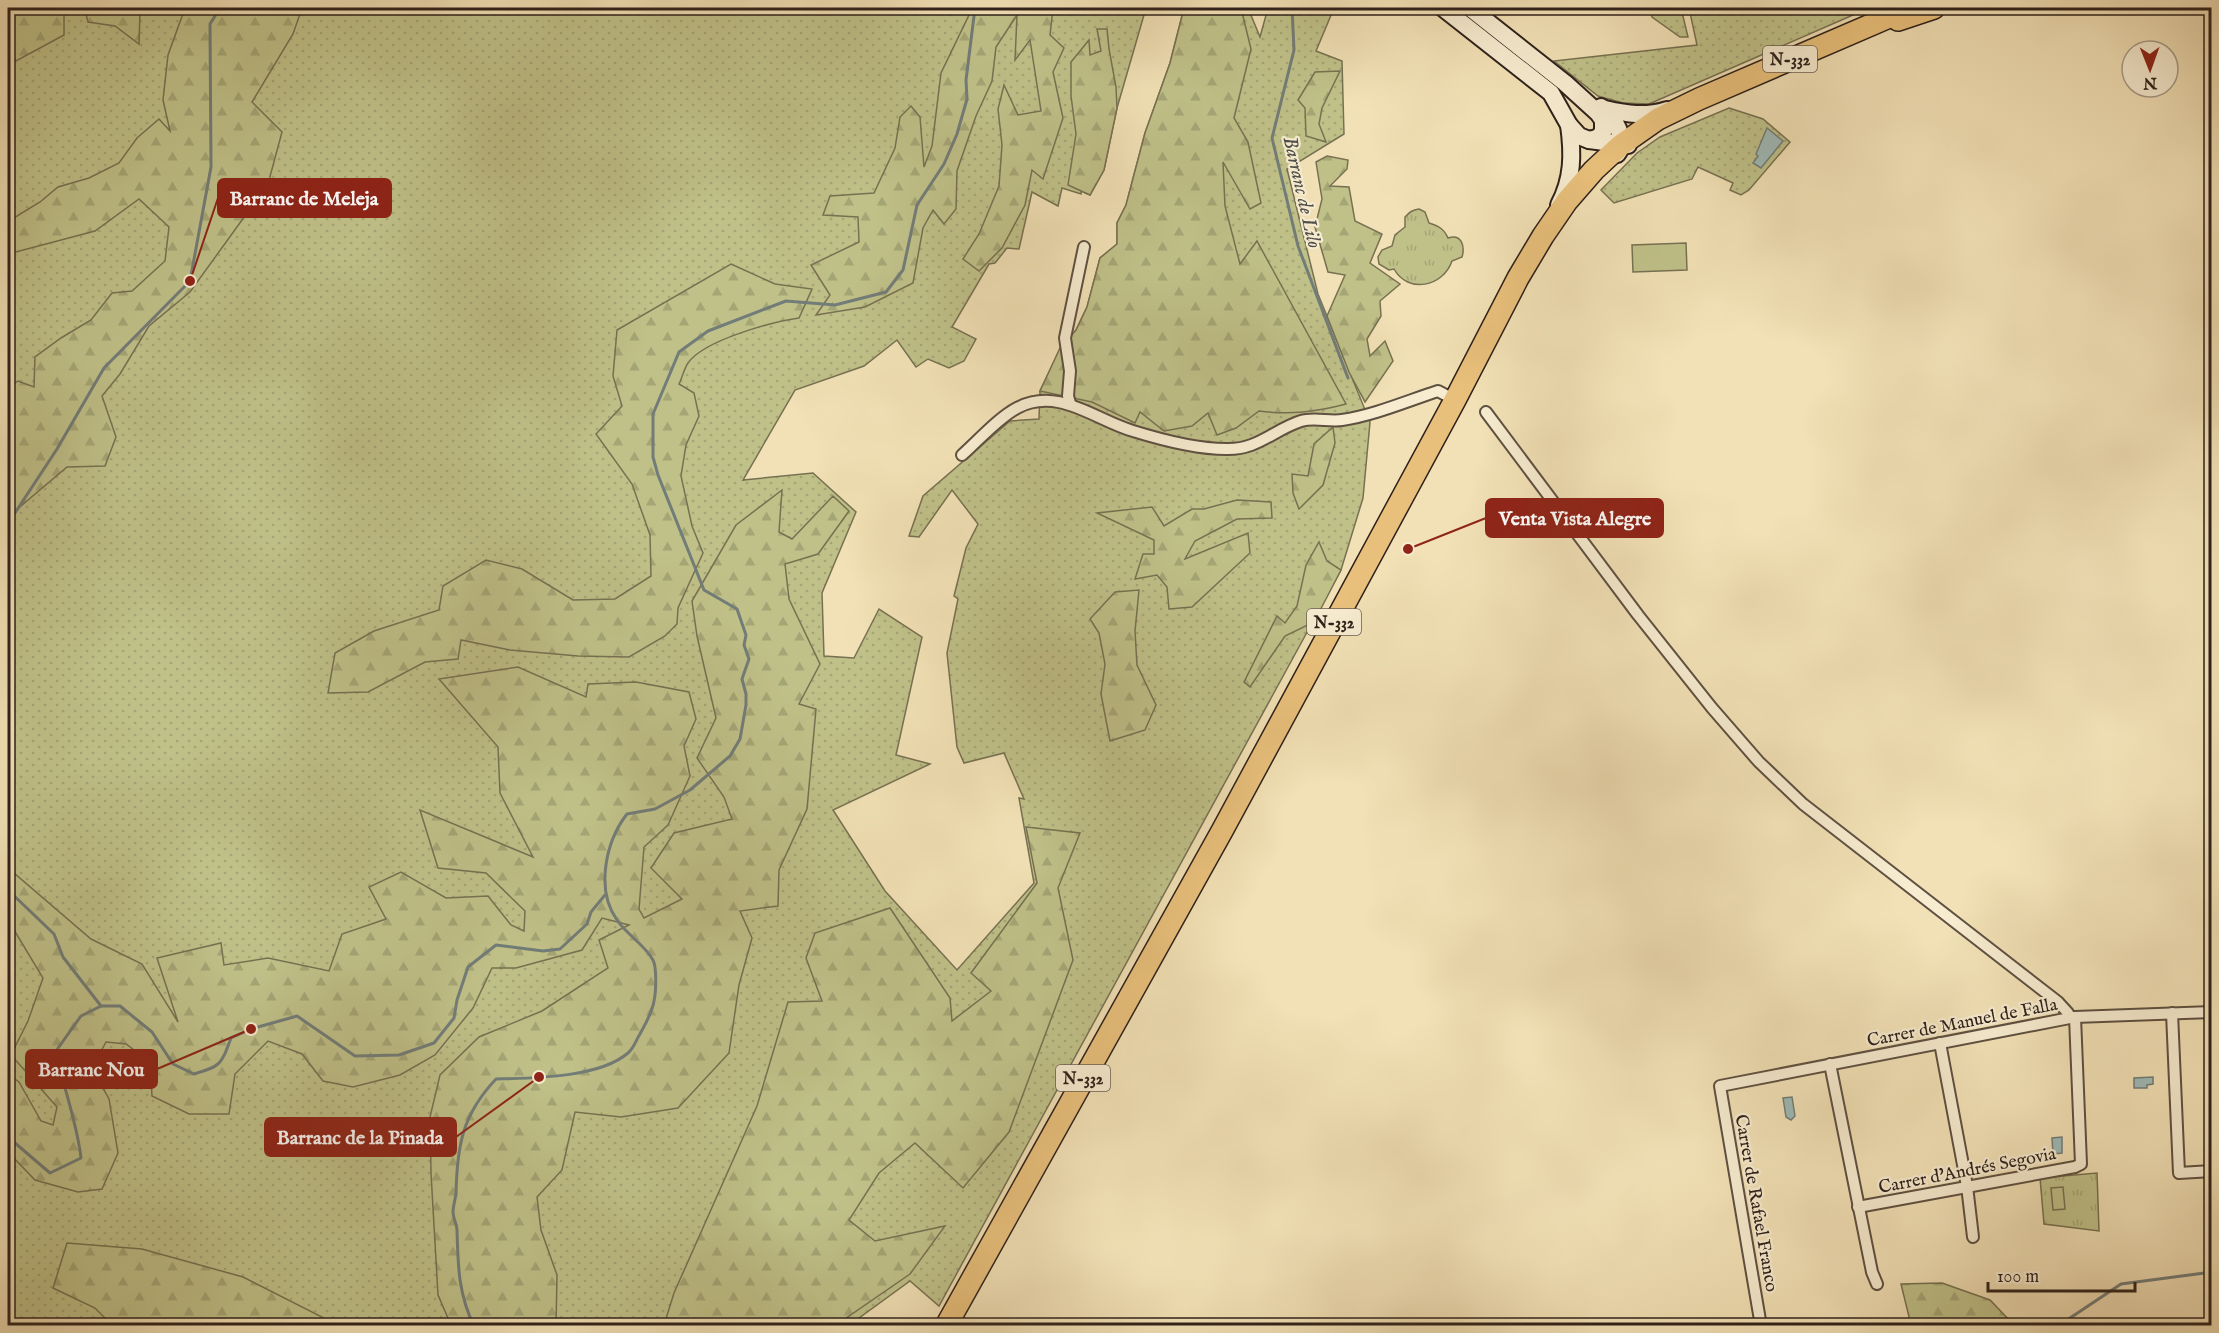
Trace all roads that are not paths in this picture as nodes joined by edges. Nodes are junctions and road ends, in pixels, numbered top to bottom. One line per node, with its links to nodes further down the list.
1 (1443, 8): 9 (main road)
2 (1470, 8): 6 (main road)
3 (1924, 8): 5 (highway, N-332)
4 (1934, 8): 5 (highway)
5 (1898, 14): 7 (highway, N-332); 11 (highway, N-332)
6 (1582, 99): 8 (main road); 10 (main road)
7 (1699, 99): 8 (main road); 12 (highway, N-332)
8 (1605, 110): 12 (main road)
9 (1569, 125): 10 (main road); 14 (main road)
10 (1589, 140): 12 (main road)
11 (1643, 141): 12 (main road); 13 (highway, N-332)
12 (1621, 145): 13 (main road); 14 (highway, N-332)
13 (1604, 172): 16 (highway, N-332)
14 (1542, 236): 16 (highway, N-332)
15 (1084, 247): 17 (street)
16 (1459, 392): 17 (street); 31 (highway, N-332)
17 (1070, 403): 19 (street)
18 (1486, 412): 22 (street)
19 (962, 455)
20 (2211, 1012): 21 (street, Carrer de Manuel de Falla)
21 (2172, 1013): 22 (street, Carrer de Manuel de Falla); 26 (street)
22 (2072, 1017): 23 (street, Carrer de Manuel de Falla); 27 (street, Carrer d'Andrés Segovia)
23 (1940, 1043): 24 (street, Carrer de Manuel de Falla); 27 (street)
24 (1830, 1064): 25 (street, Carrer de Manuel de Falla); 28 (street)
25 (1720, 1086): 32 (street, Carrer de Rafael Franco)
26 (2211, 1171)
27 (1966, 1186): 28 (street, Carrer d'Andrés Segovia); 29 (street)
28 (1858, 1207): 30 (street)
29 (1973, 1237)
30 (1876, 1284)
31 (946, 1326)
32 (1761, 1326)

